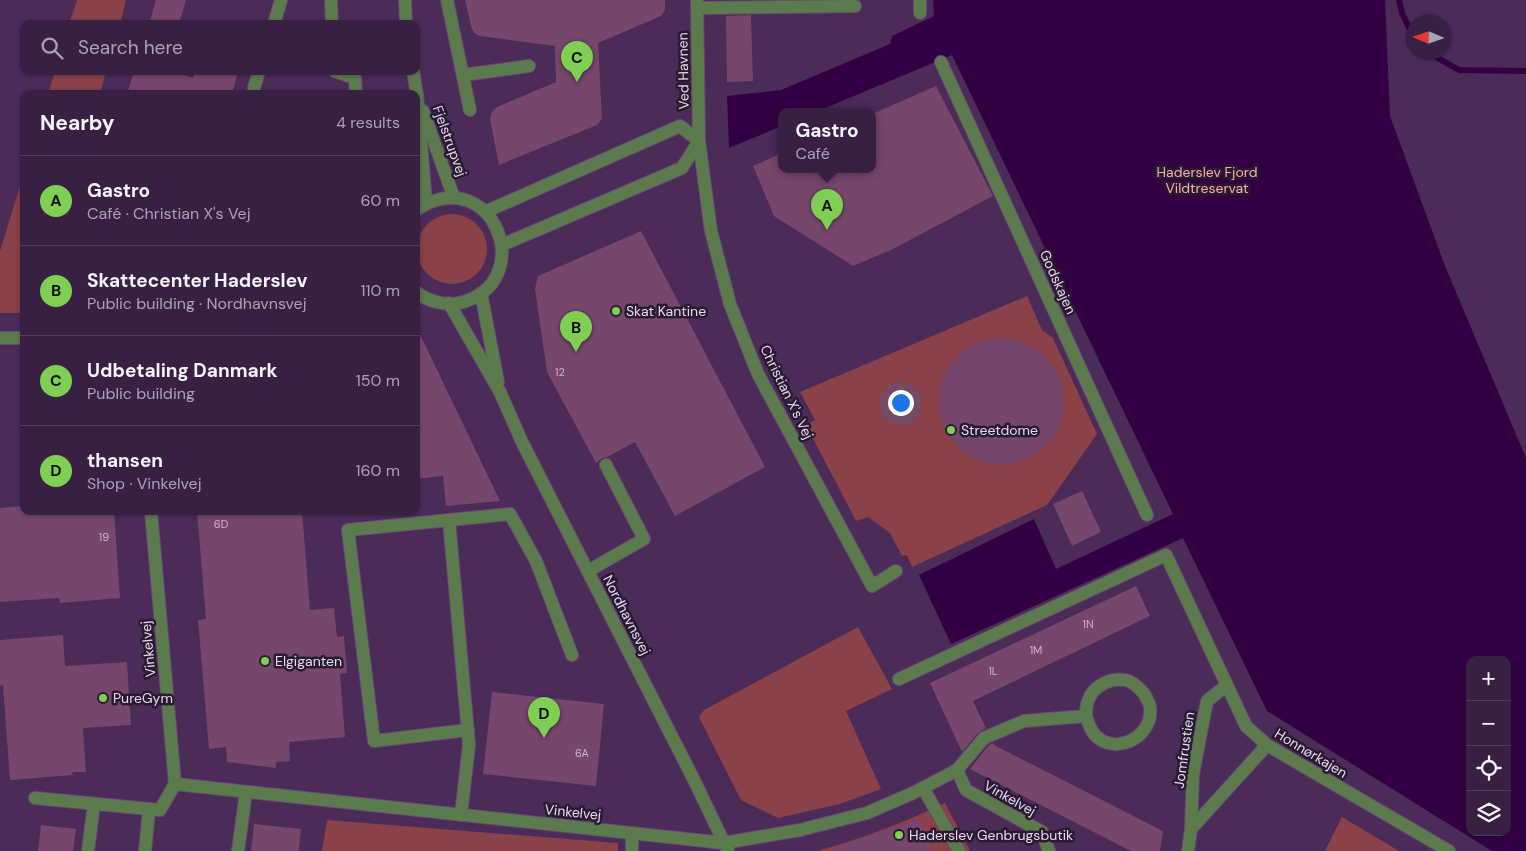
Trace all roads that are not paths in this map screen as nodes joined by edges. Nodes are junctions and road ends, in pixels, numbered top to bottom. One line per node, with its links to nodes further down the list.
1 (282, 0): 7 (street)
2 (330, 0): 8 (street)
3 (404, 0): 9 (street)
4 (447, 0): 15 (street)
5 (697, 4): 6 (street); 21 (street, Ved Havnen)
6 (854, 6)
7 (275, 20)
8 (332, 20)
9 (406, 20)
10 (941, 62): 35 (street, Godskajen)
11 (529, 66): 15 (street)
12 (258, 75): 16 (street)
13 (346, 75): 17 (street)
14 (414, 75): 18 (street, Fjelstrupvej)
15 (463, 75): 20 (street)
16 (254, 88)
17 (356, 90)
18 (416, 90)
19 (420, 103): 23 (street, Fjelstrupvej)
20 (470, 110)
21 (699, 141): 25 (street); 26 (street); 37 (street, Christian X's Vej)
22 (420, 178): 24 (street, Fjelstrupvej)
23 (454, 198): 24 (street); 25 (street)
24 (421, 206)
25 (485, 212): 26 (street)
26 (502, 245): 28 (street)
27 (420, 294): 29 (street)
28 (481, 294): 29 (street); 32 (street, Nordhavnsvej)
29 (449, 303): 32 (street, Nordhavnsvej)
30 (0, 338): 31 (street)
31 (20, 338)
32 (500, 392): 38 (street, Nordhavnsvej)
33 (606, 465): 38 (street)
34 (151, 515): 46 (street, Vinkelvej)
35 (1147, 515)
36 (449, 520): 39 (street); 43 (street); 43 (street)
37 (896, 571)
38 (588, 572): 55 (street, Nordhavnsvej)
39 (572, 655)
40 (899, 679): 41 (street, Honnørkajen)
41 (1227, 684): 44 (street, Honnørkajen); 53 (street, Jomfrustien)
42 (1086, 716): 42 (street); 45 (street, Vinkelvej)
43 (468, 730): 52 (street)
44 (1267, 745): 53 (street); 63 (street, Honnørkajen)
45 (957, 770): 47 (street, Vinkelvej); 61 (street, Vinkelvej)
46 (175, 784): 48 (street, Vinkelvej); 51 (street)
47 (923, 788): 55 (street, Vinkelvej); 60 (street)
48 (246, 792): 52 (street, Vinkelvej); 58 (street)
49 (35, 798): 50 (street)
50 (94, 804): 51 (street); 56 (street)
51 (149, 809): 57 (street)
52 (461, 815): 54 (street, Vinkelvej)
53 (1192, 829): 62 (street, Jomfrustien)
54 (632, 833): 55 (street, Vinkelvej); 59 (street)
55 (726, 847)
56 (88, 851)
57 (145, 851)
58 (238, 851)
59 (632, 851)
60 (959, 851)
61 (1049, 851)
62 (1188, 851)
63 (1449, 851)

